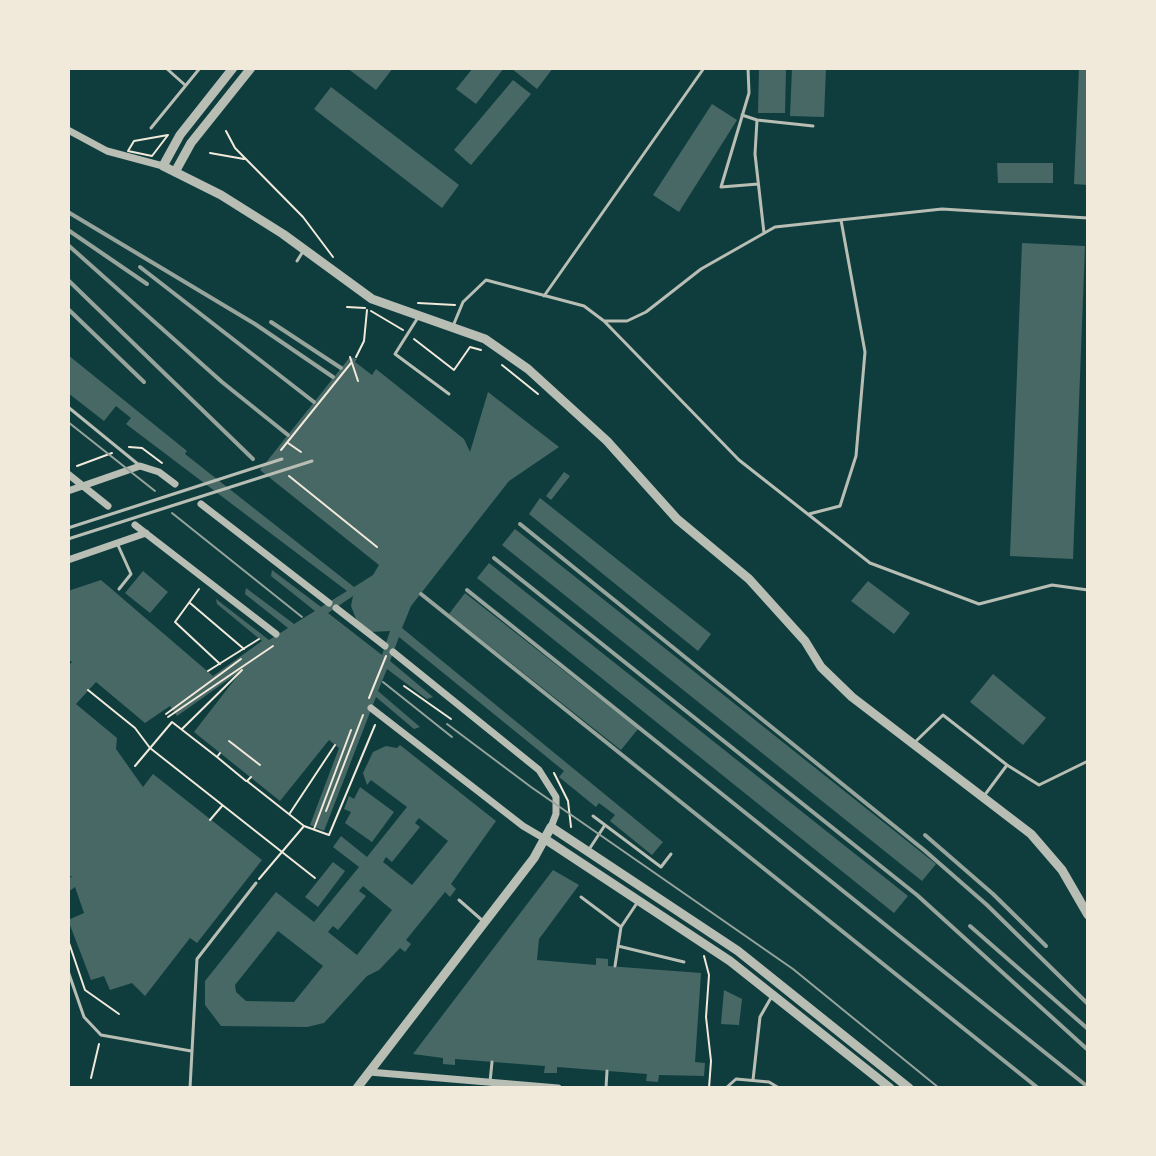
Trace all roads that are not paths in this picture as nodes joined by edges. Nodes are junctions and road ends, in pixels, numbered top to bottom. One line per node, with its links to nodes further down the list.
1 (166, 68): 7 (lane)
2 (200, 68): 7 (lane)
3 (233, 68): 13 (street)
4 (251, 68): 14 (street)
5 (704, 68): 21 (lane)
6 (748, 68): 8 (lane)
7 (185, 85): 11 (lane)
8 (742, 115): 9 (lane); 15 (lane)
9 (757, 120): 10 (lane); 15 (lane)
10 (813, 126)
11 (151, 128)
12 (68, 130): 13 (street)
13 (163, 166): 14 (street)
14 (175, 172): 19 (street)
15 (758, 184): 18 (lane)
16 (1088, 218): 17 (lane)
17 (841, 220): 18 (lane); 36 (lane)
18 (764, 233): 23 (lane)
19 (304, 249): 20 (lane); 22 (street)
20 (297, 261)
21 (544, 296): 23 (lane); 24 (lane)
22 (419, 316): 24 (street); 25 (lane)
23 (604, 321): 36 (lane)
24 (453, 326): 47 (street)
25 (449, 394)
26 (68, 407): 29 (lane)
27 (282, 459): 38 (lane)
28 (312, 461): 40 (lane)
29 (140, 466): 31 (street); 32 (street)
30 (68, 474): 32 (street)
31 (175, 484)
32 (82, 485): 33 (street); 35 (street)
33 (68, 491)
34 (201, 504): 53 (street)
35 (108, 506)
36 (809, 514): 44 (lane)
37 (135, 525): 39 (street)
38 (68, 528)
39 (146, 533): 41 (street); 45 (street)
40 (68, 539)
41 (117, 543): 42 (street); 43 (lane)
42 (68, 560)
43 (119, 589)
44 (1088, 590)
45 (276, 634)
46 (371, 708): 54 (street)
47 (914, 744): 49 (lane); 50 (street)
48 (1088, 761): 49 (lane)
49 (1007, 765): 50 (lane)
50 (984, 796): 61 (street)
51 (593, 816): 52 (lane)
52 (605, 825): 55 (lane); 56 (lane)
53 (551, 827): 54 (street); 55 (street)
54 (545, 839): 60 (street); 62 (street)
55 (588, 851): 83 (street)
56 (671, 854)
57 (256, 883): 69 (lane)
58 (581, 897): 63 (lane)
59 (459, 900): 62 (lane)
60 (639, 900): 63 (lane); 68 (street)
61 (1088, 915)
62 (485, 922): 72 (street)
63 (621, 927): 64 (lane)
64 (618, 946): 65 (lane); 66 (lane)
65 (684, 962)
66 (615, 966)
67 (68, 971): 69 (lane)
68 (773, 994): 73 (lane); 82 (street)
69 (191, 1051): 76 (lane)
70 (492, 1062): 74 (lane)
71 (607, 1071): 79 (lane)
72 (369, 1072): 74 (street); 77 (street)
73 (753, 1080): 80 (lane); 81 (lane)
74 (490, 1082): 75 (street)
75 (516, 1086): 78 (street)
76 (190, 1088)
77 (357, 1088)
78 (558, 1088)
79 (606, 1088)
80 (726, 1088)
81 (779, 1088)
82 (890, 1088)
83 (909, 1088)

